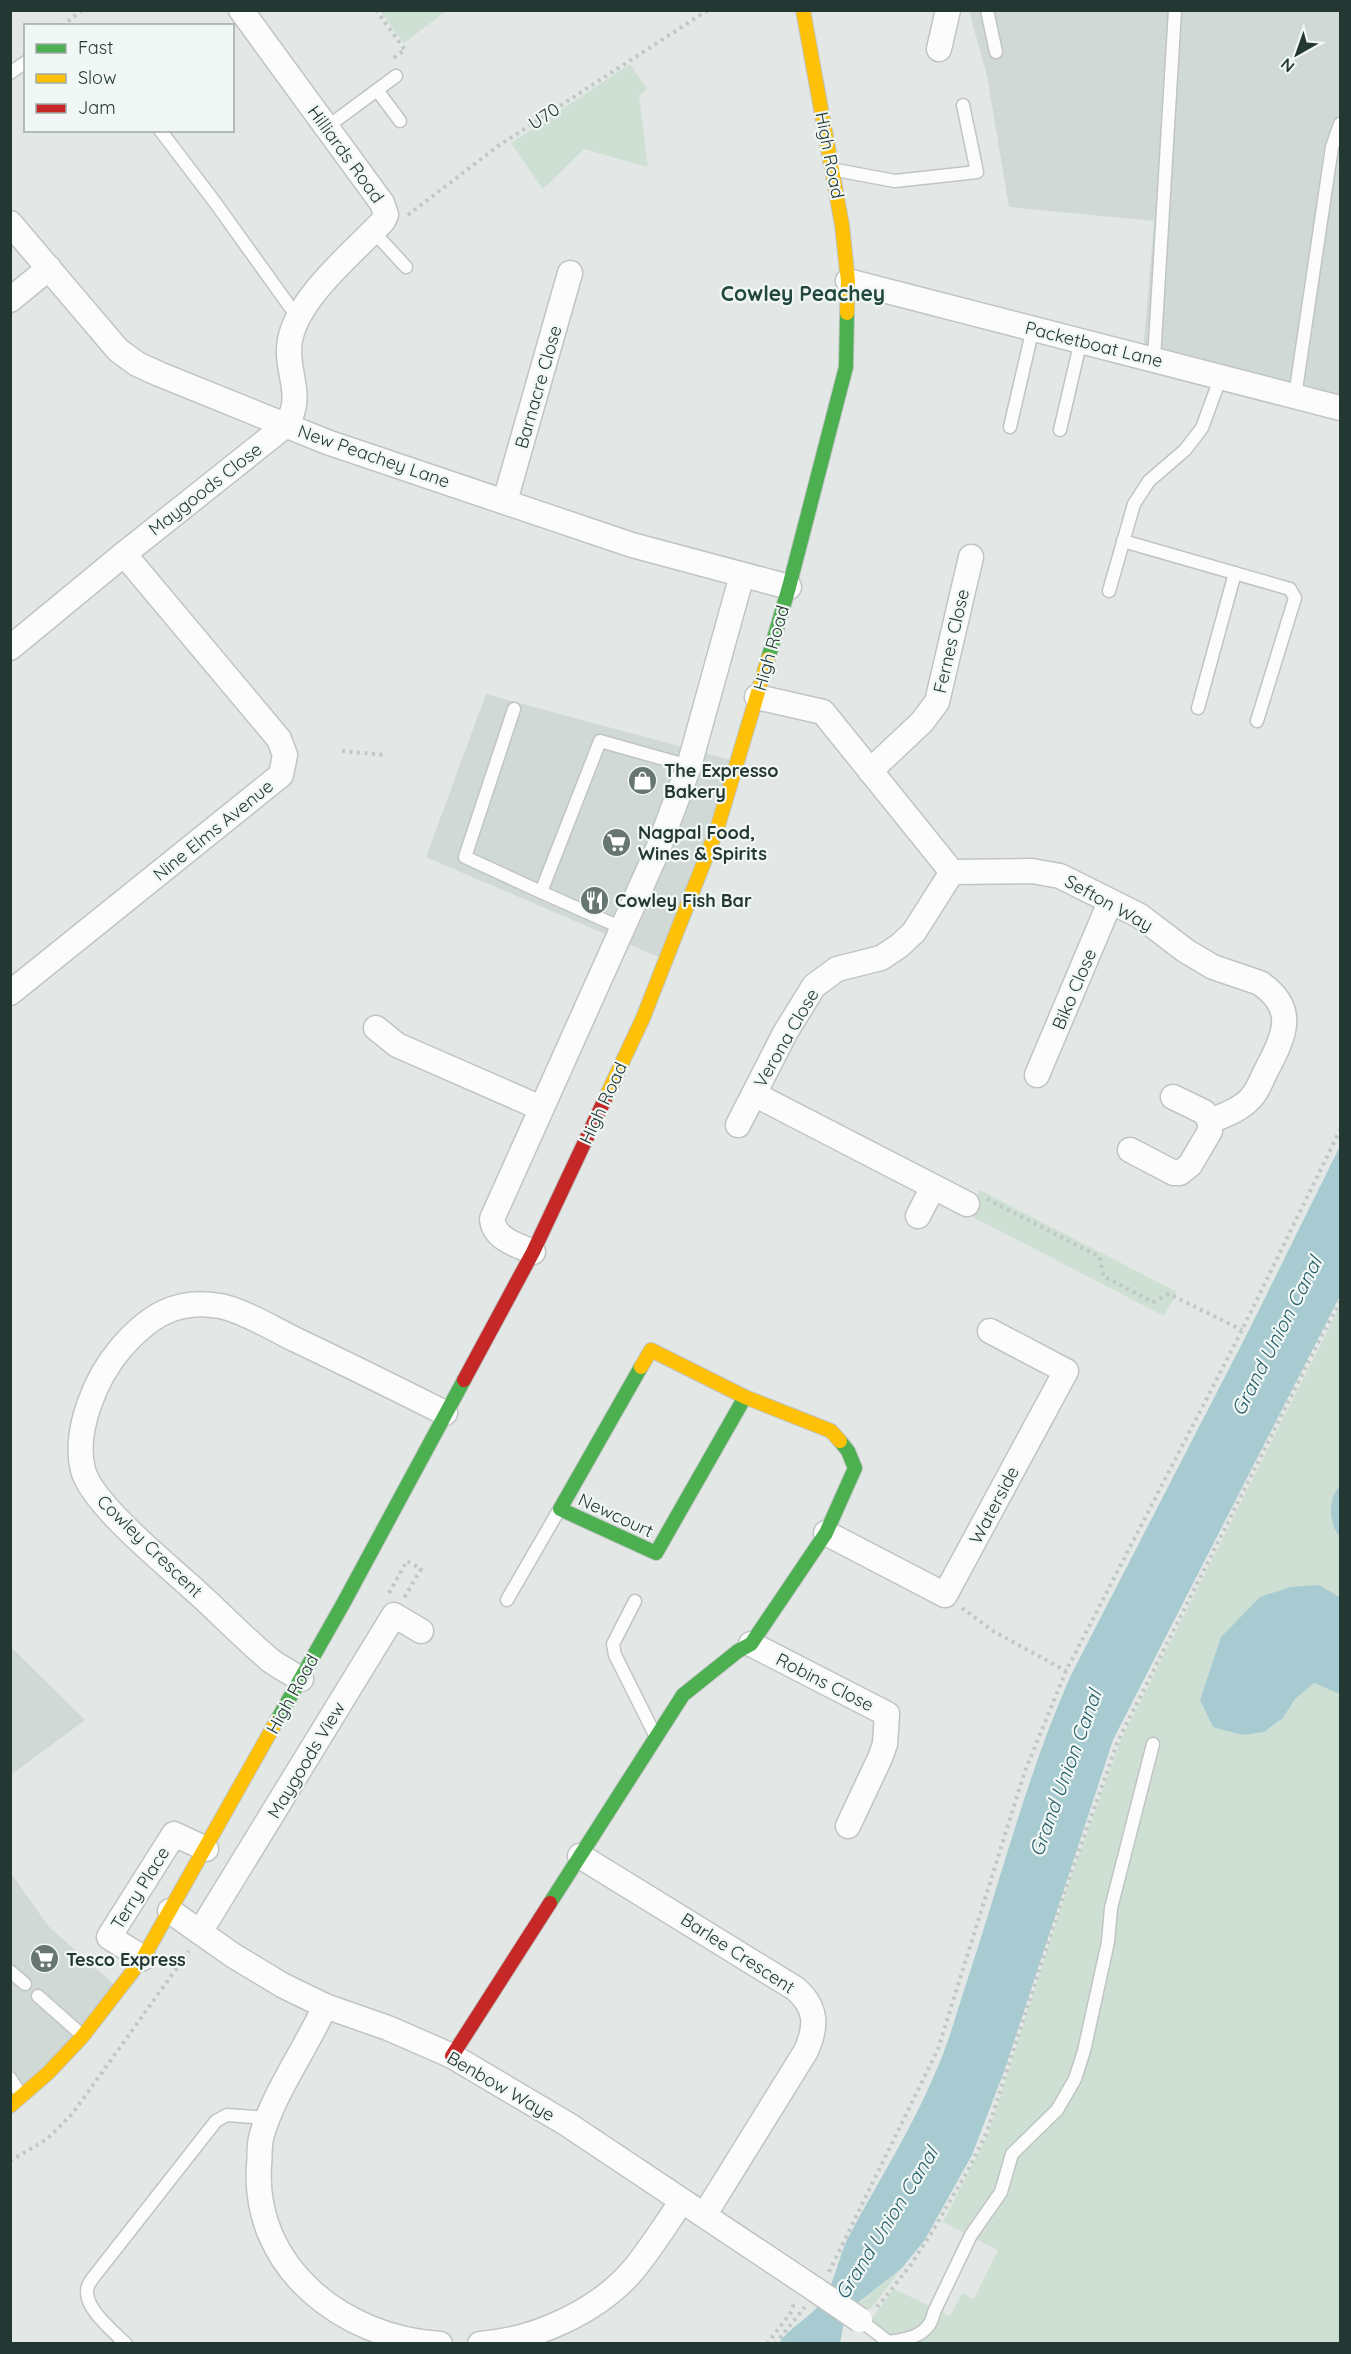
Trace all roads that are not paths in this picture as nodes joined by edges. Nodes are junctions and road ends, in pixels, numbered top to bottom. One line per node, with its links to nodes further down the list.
1 (241, 10): 15 (street, Hilliards Road)
2 (803, 10): 17 (main road, High Road)
3 (948, 10): 6 (street)
4 (987, 10): 7 (lane)
5 (1176, 10): 28 (lane)
6 (939, 49)
7 (996, 52)
8 (24, 63): 9 (lane)
9 (10, 73)
10 (396, 75): 11 (lane)
11 (377, 90): 13 (lane); 15 (lane)
12 (963, 105): 17 (lane)
13 (399, 121)
14 (1341, 123): 30 (lane)
15 (327, 127): 19 (street, Hilliards Road)
16 (162, 132): 25 (lane)
17 (833, 170): 23 (main road, High Road)
18 (10, 223): 21 (street, New Peachey Lane)
19 (378, 225): 20 (lane); 25 (street, Hilliards Road)
20 (406, 267)
21 (49, 268): 24 (street); 32 (street, New Peachey Lane)
22 (570, 273): 35 (street, Barnacre Close)
23 (848, 281): 26 (street, Packetboat Lane); 41 (main road, High Road)
24 (10, 300)
25 (298, 318): 32 (street, Hilliards Road)
26 (1033, 328): 27 (street, Packetboat Lane); 33 (lane)
27 (1081, 340): 28 (street, Packetboat Lane); 34 (lane)
28 (1154, 359): 29 (street, Packetboat Lane)
29 (1221, 376): 30 (street, Packetboat Lane); 36 (lane)
30 (1295, 396): 31 (street, Packetboat Lane)
31 (1341, 408)
32 (286, 425): 35 (street, New Peachey Lane); 37 (street, Maygoods Close)
33 (1010, 427)
34 (1060, 430)
35 (505, 501): 40 (street, New Peachey Lane)
36 (1124, 541): 39 (lane); 42 (lane)
37 (124, 554): 43 (street, Maygoods Close); 54 (street, Nine Elms Avenue)
38 (971, 556): 49 (street, Fernes Close)
39 (1235, 573): 45 (lane); 47 (lane)
40 (742, 575): 41 (street, New Peachey Lane); 48 (street)
41 (789, 587): 44 (main road, High Road)
42 (1109, 591)
43 (10, 648)
44 (757, 697): 49 (street); 66 (main road, High Road)
45 (1198, 708)
46 (514, 709): 51 (lane)
47 (1257, 721)
48 (689, 766): 51 (lane); 53 (street)
49 (870, 771): 50 (street)
50 (952, 872): 52 (street, Sefton Way); 57 (street, Verona Close)
51 (540, 892): 53 (lane)
52 (1110, 902): 56 (street, Biko Close); 60 (street, Sefton Way)
53 (622, 928): 59 (street)
54 (10, 993)
55 (376, 1028): 59 (street)
56 (1037, 1075)
57 (754, 1094): 61 (street, Verona Close); 63 (street, Verona Close)
58 (1173, 1097): 60 (street)
59 (541, 1108): 66 (street)
60 (1221, 1117): 62 (street)
61 (738, 1125)
62 (1130, 1150)
63 (933, 1187): 64 (street, Verona Close); 65 (street)
64 (967, 1204)
65 (918, 1216)
66 (533, 1252): 69 (main road, High Road)
67 (986, 1329): 71 (street, Waterside)
68 (745, 1397): 70 (main road, Newcourt); 70 (main road, Newcourt); 71 (main road, Newcourt)
69 (445, 1413): 76 (main road, High Road); 76 (street, Cowley Crescent)
70 (560, 1509): 72 (lane)
71 (826, 1533): 75 (main road, Newcourt)
72 (507, 1600)
73 (635, 1601): 77 (lane)
74 (421, 1631): 83 (street, Maygoods View)
75 (751, 1644): 77 (main road); 79 (street, Robins Close)
76 (301, 1680): 80 (main road, High Road)
77 (656, 1737): 81 (main road)
78 (1153, 1744): 98 (lane)
79 (848, 1826)
80 (206, 1849): 82 (main road, High Road); 84 (street, Terry Place)
81 (580, 1856): 90 (main road); 96 (street, Barlee Crescent)
82 (170, 1911): 83 (street, Benbow Waye); 84 (main road, High Road)
83 (201, 1933): 88 (street, Benbow Waye)
84 (143, 1958): 89 (main road, High Road)
85 (10, 1971): 86 (lane)
86 (25, 1984)
87 (38, 1996): 89 (lane)
88 (325, 2006): 90 (street, Benbow Waye); 94 (street)
89 (84, 2037): 92 (main road, High Road)
90 (452, 2056): 95 (street, Benbow Waye)
91 (10, 2078): 92 (lane)
92 (22, 2097): 93 (main road, High Road)
93 (10, 2106)
94 (268, 2118): 99 (lane); 100 (street)
95 (682, 2201): 96 (street, Benbow Waye); 101 (street)
96 (705, 2214): 97 (street, Benbow Waye, bridge)
97 (867, 2316): 98 (lane)
98 (888, 2342)
99 (126, 2343)
100 (440, 2343)
101 (480, 2343)

